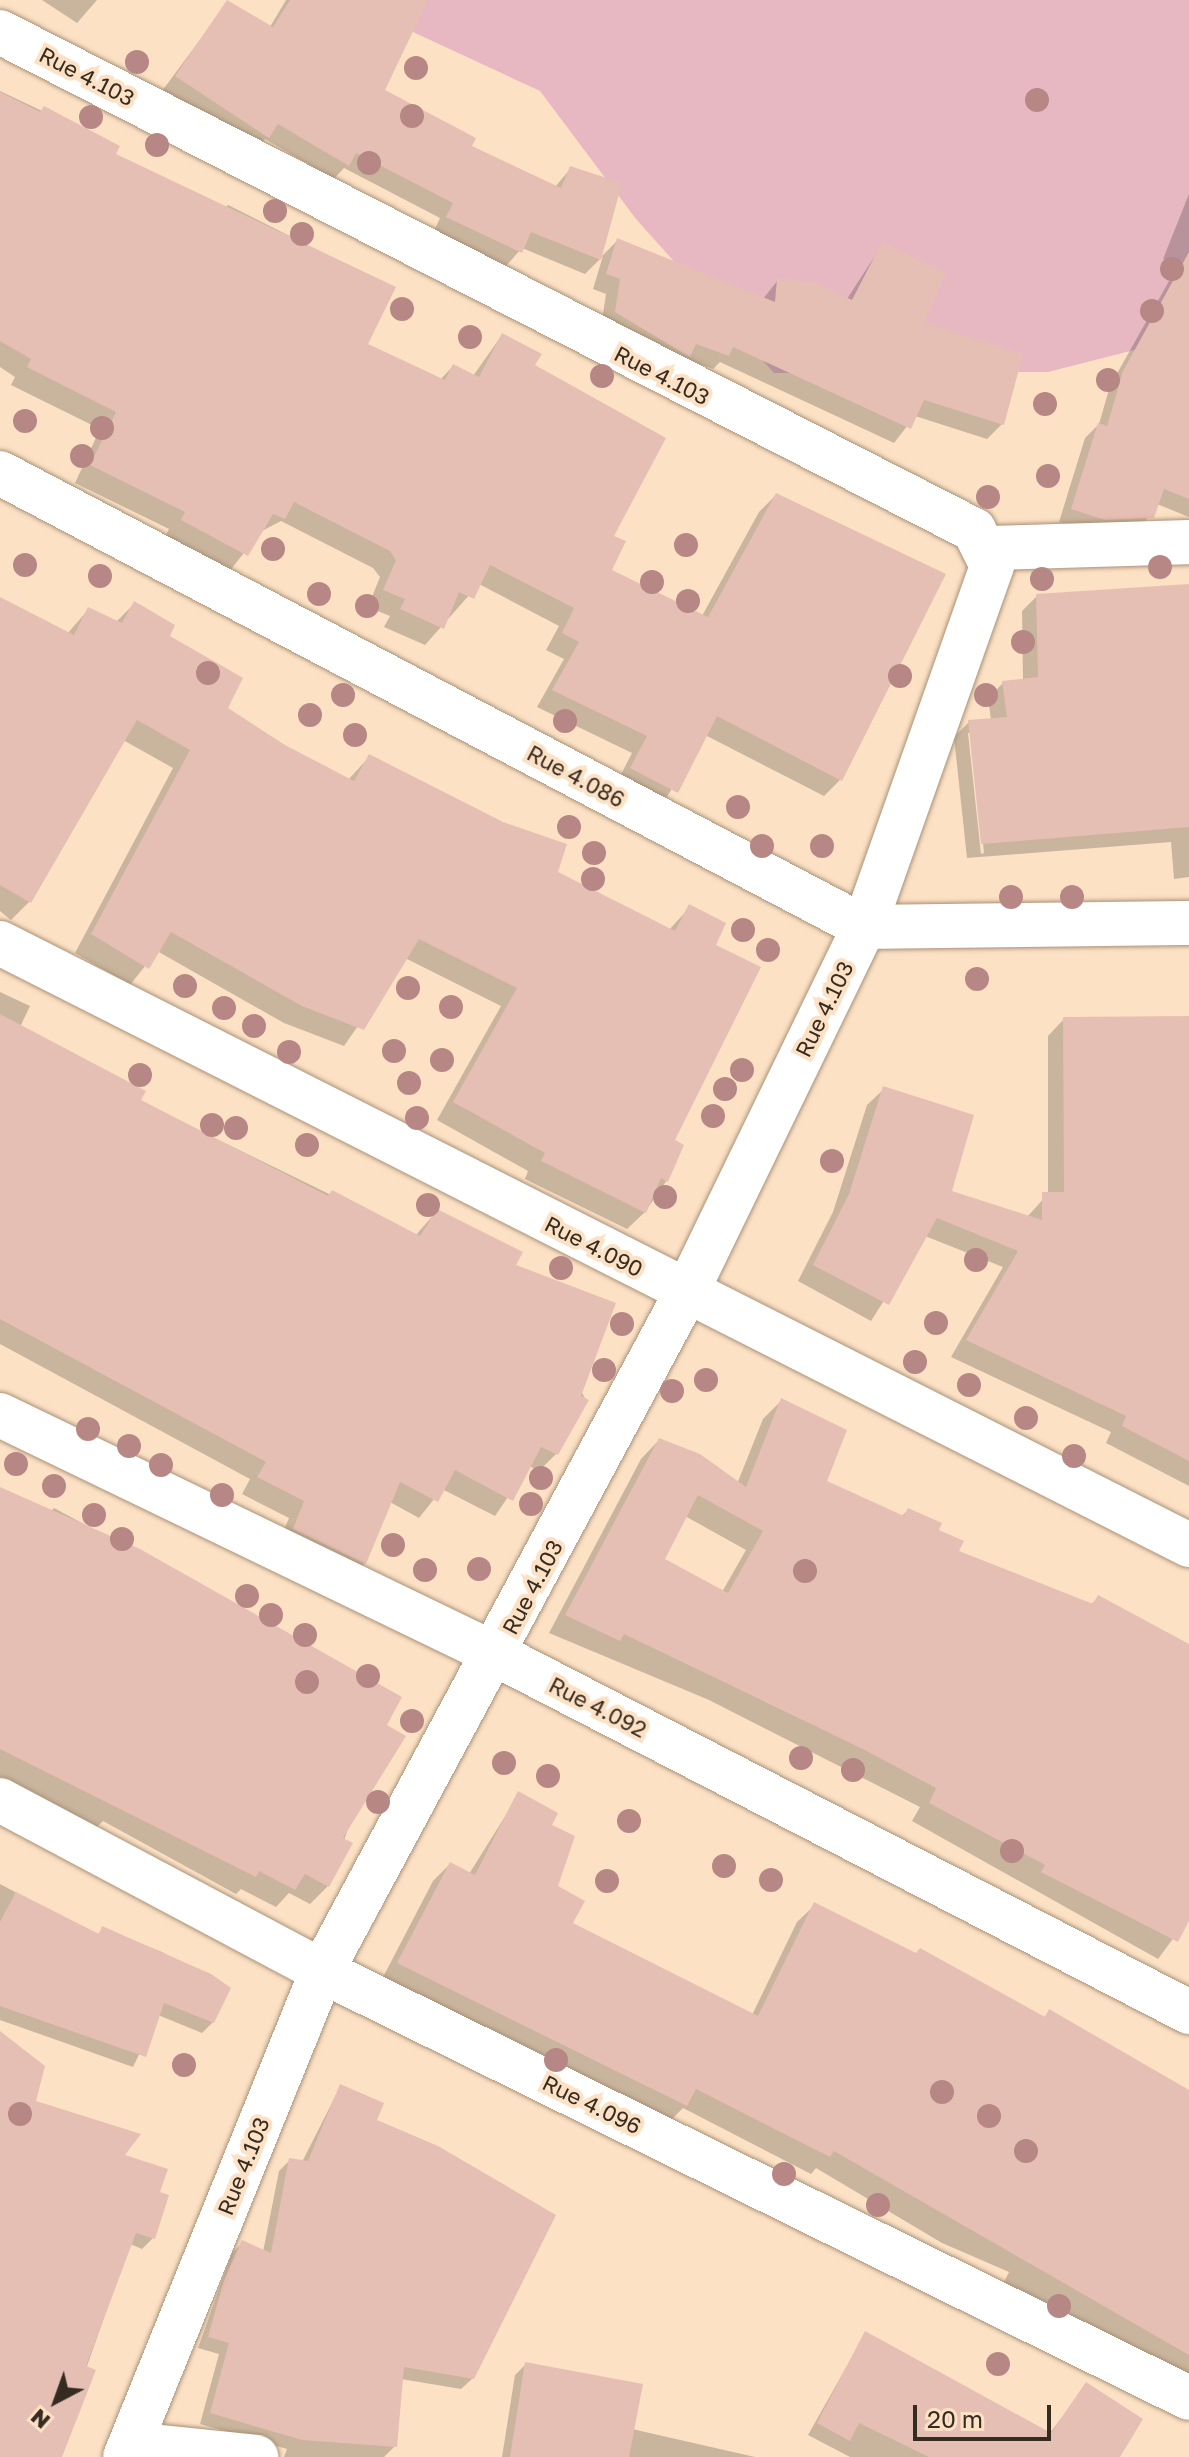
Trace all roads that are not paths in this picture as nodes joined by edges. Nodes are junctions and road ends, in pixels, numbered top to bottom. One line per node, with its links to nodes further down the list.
1 (0, 32): 4 (street, Rue 4.103)
2 (0, 473): 6 (street, Rue 4.086)
3 (1189, 542): 4 (street)
4 (989, 548): 6 (street, Rue 4.103)
5 (1189, 923): 6 (street, Rue 4.086)
6 (864, 927): 8 (street, Rue 4.103)
7 (0, 943): 8 (street, Rue 4.090)
8 (686, 1293): 10 (street, Rue 4.090); 11 (street, Rue 4.103)
9 (0, 1415): 11 (street, Rue 4.092)
10 (1189, 1545)
11 (497, 1655): 13 (street, Rue 4.103); 14 (street, Rue 4.092)
12 (0, 1800): 13 (street, Rue 4.096)
13 (322, 1971): 15 (street, Rue 4.096); 16 (street, Rue 4.103)
14 (1189, 2012)
15 (1189, 2398)
16 (128, 2451): 17 (street)
17 (256, 2457)

